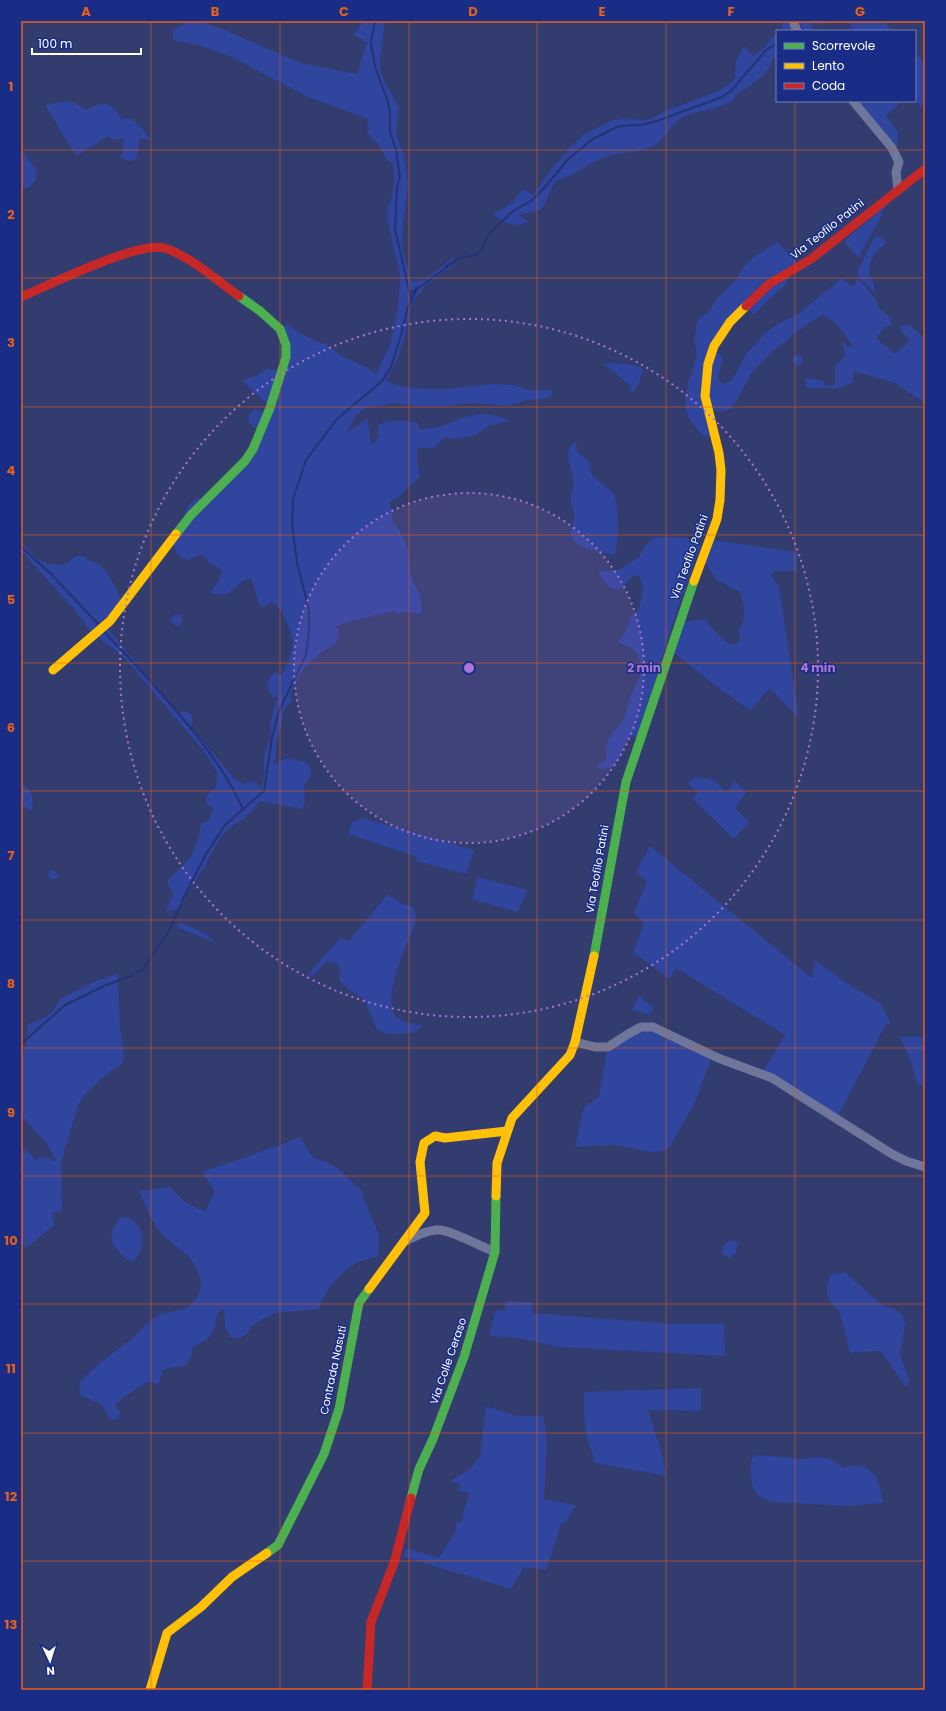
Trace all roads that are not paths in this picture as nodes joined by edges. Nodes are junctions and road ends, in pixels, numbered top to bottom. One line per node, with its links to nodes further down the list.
1 (853, 102): 3 (street)
2 (925, 169): 3 (street, Via Teofilo Patini)
3 (898, 189): 6 (street, Via Teofilo Patini)
4 (21, 297): 5 (street)
5 (54, 670)
6 (575, 1042): 7 (street, Via Teofilo Patini); 9 (street)
7 (570, 1055): 8 (street, Via Colle Ceraso)
8 (507, 1131): 10 (street, Contrada Nasuti); 11 (street, Via Colle Ceraso)
9 (925, 1167)
10 (406, 1241): 11 (street); 12 (street, Contrada Nasuti)
11 (495, 1252): 13 (street, Via Colle Ceraso)
12 (150, 1690)
13 (367, 1690)

